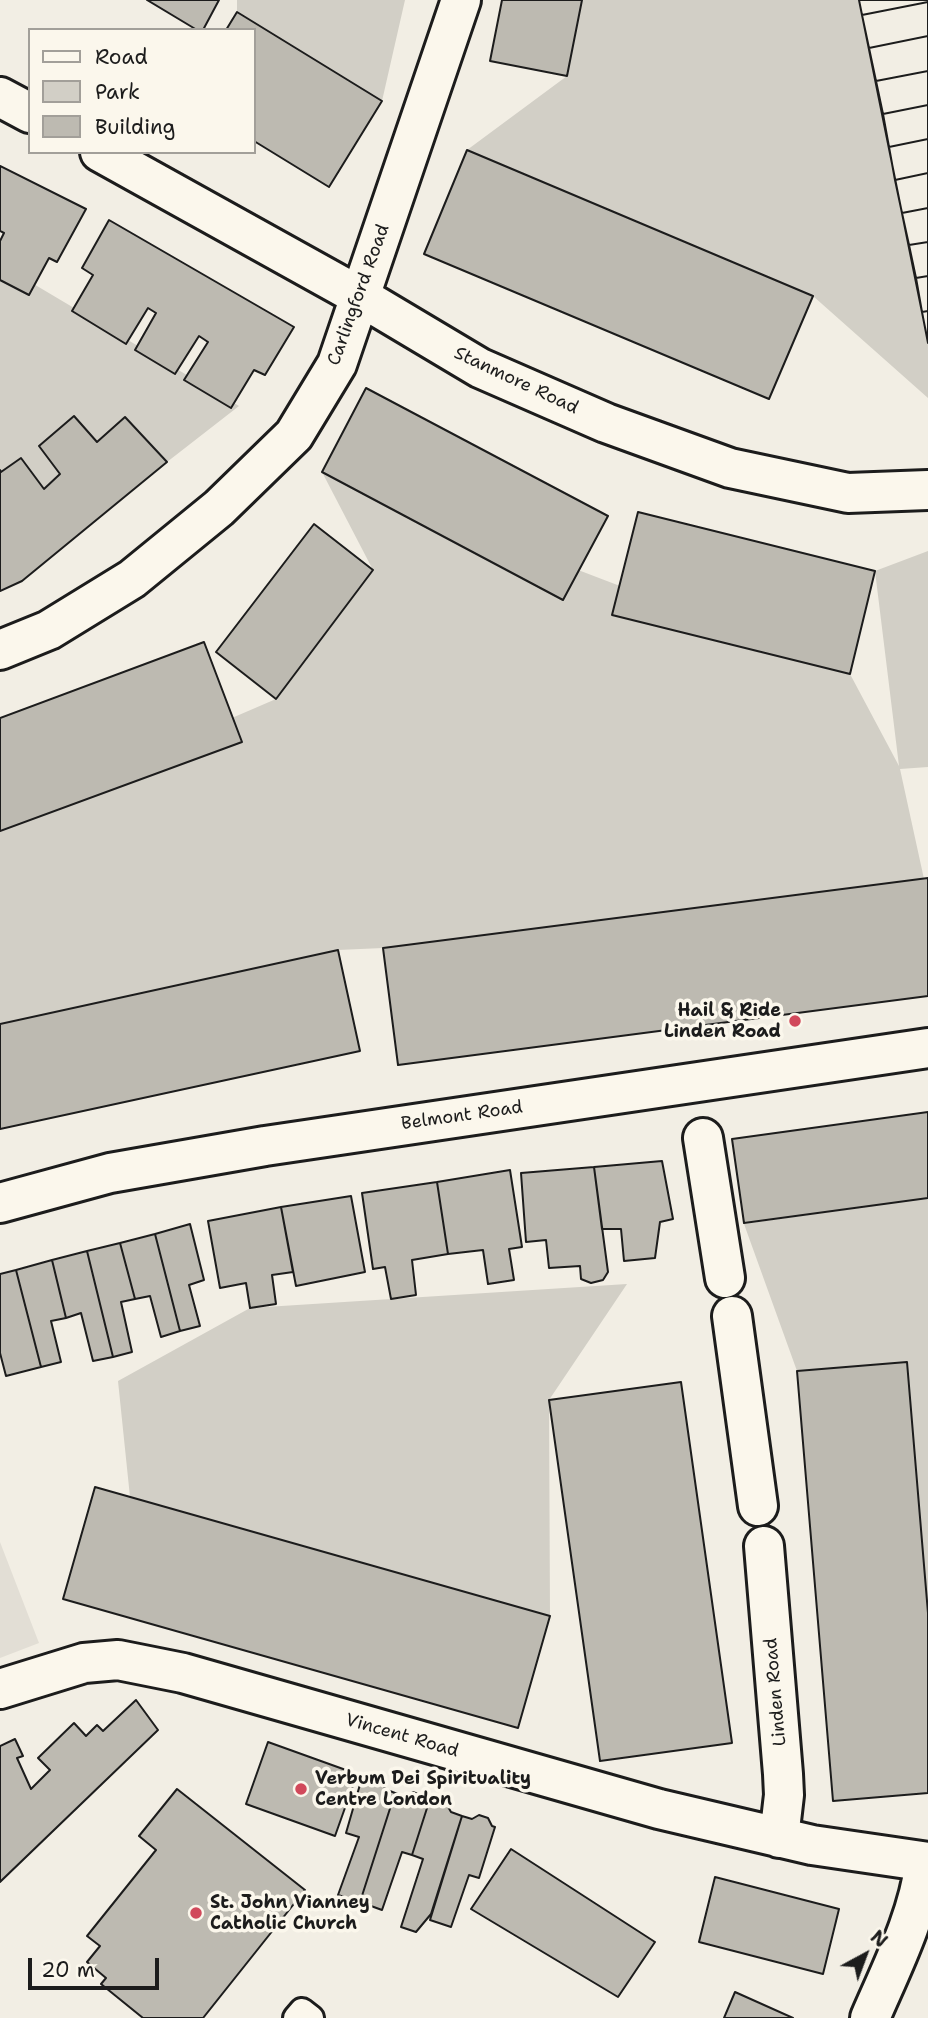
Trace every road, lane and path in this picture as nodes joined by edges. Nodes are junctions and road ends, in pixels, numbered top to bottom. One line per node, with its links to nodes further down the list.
1 (461, 0): 5 (street, Carlingford Road)
2 (0, 97): 3 (street)
3 (28, 112)
4 (104, 154): 5 (street, Stanmore Road)
5 (360, 297): 6 (street, Stanmore Road); 7 (street, Carlingford Road)
6 (928, 490)
7 (0, 650)
8 (928, 1048): 10 (street, Belmont Road)
9 (703, 1138): 12 (street, Linden Road)
10 (0, 1203)
11 (0, 1689): 12 (street, Vincent Road)
12 (779, 1838): 13 (street, Vincent Road)
13 (927, 1862): 16 (street)
14 (296, 2018): 15 (lane)
15 (311, 2018)
16 (870, 2018)

